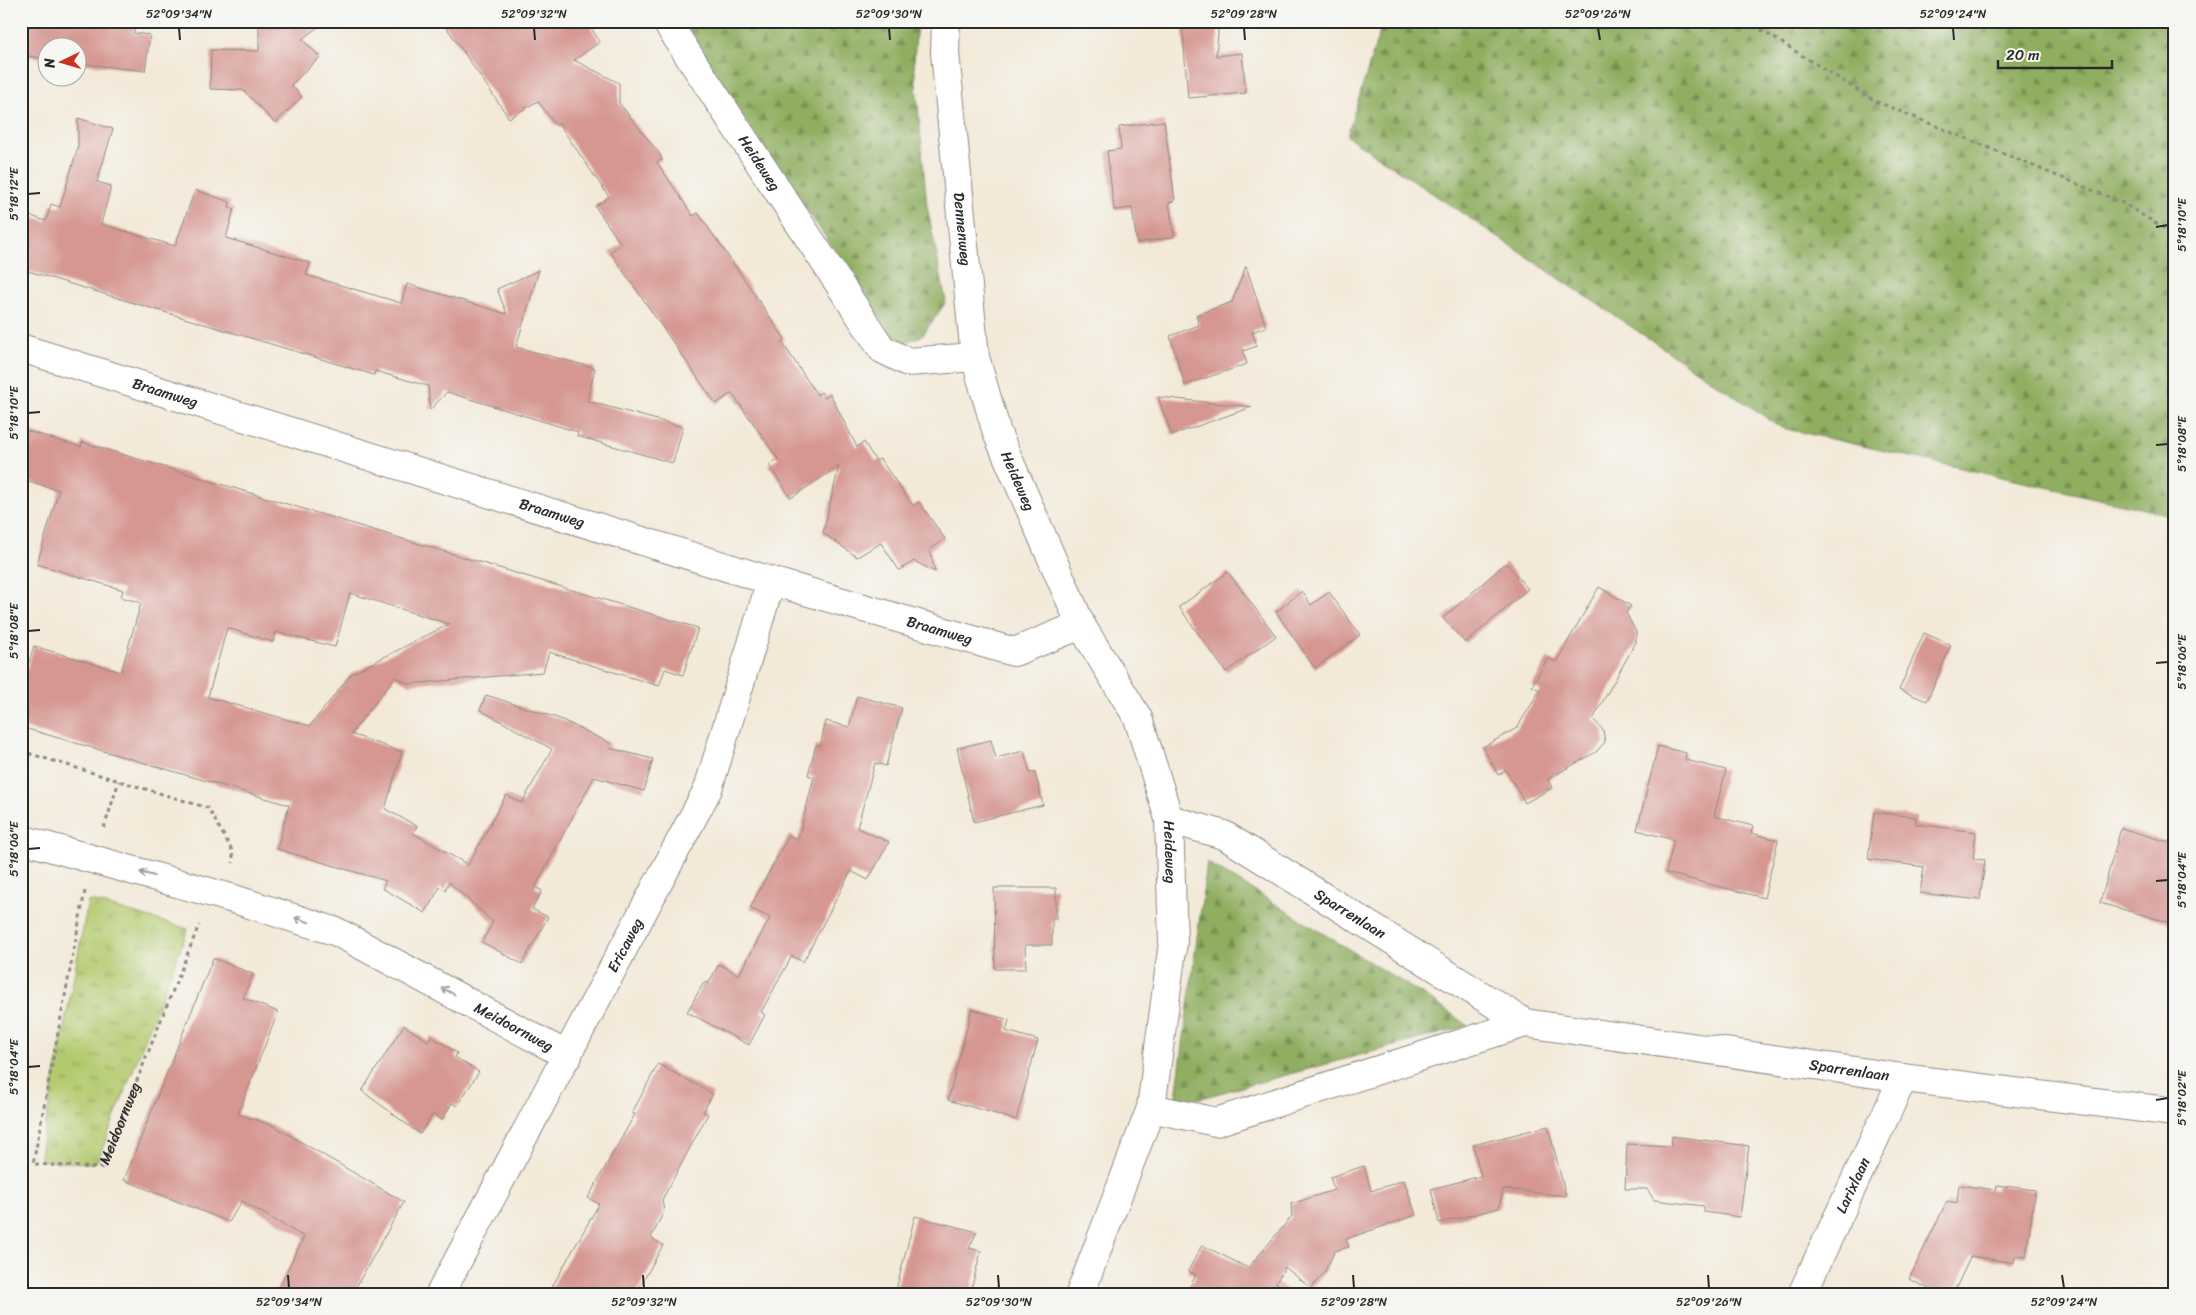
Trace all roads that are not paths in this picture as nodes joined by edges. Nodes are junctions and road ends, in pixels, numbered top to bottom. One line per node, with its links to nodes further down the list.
1 (666, 21): 4 (street, Heideweg)
2 (946, 21): 4 (street, Dennenweg)
3 (21, 348): 6 (street, Braamweg)
4 (975, 357): 5 (street, Dennenweg)
5 (997, 433): 7 (street, Heideweg)
6 (771, 581): 7 (street, Braamweg); 11 (street, Ericaweg)
7 (1081, 625): 8 (street, Heideweg)
8 (1169, 819): 10 (street, Sparrenlaan); 13 (street, Heideweg)
9 (21, 839): 11 (street, Meidoornweg, one-way to 9)
10 (1525, 1023): 12 (street, Sparrenlaan); 13 (street, Sparrenlaan)
11 (568, 1056): 15 (street, Ericaweg)
12 (1902, 1078): 14 (street, Sparrenlaan); 17 (street, Larixlaan)
13 (1151, 1108): 16 (street, Heideweg)
14 (2175, 1112)
15 (440, 1294)
16 (1080, 1294)
17 (1802, 1294)

